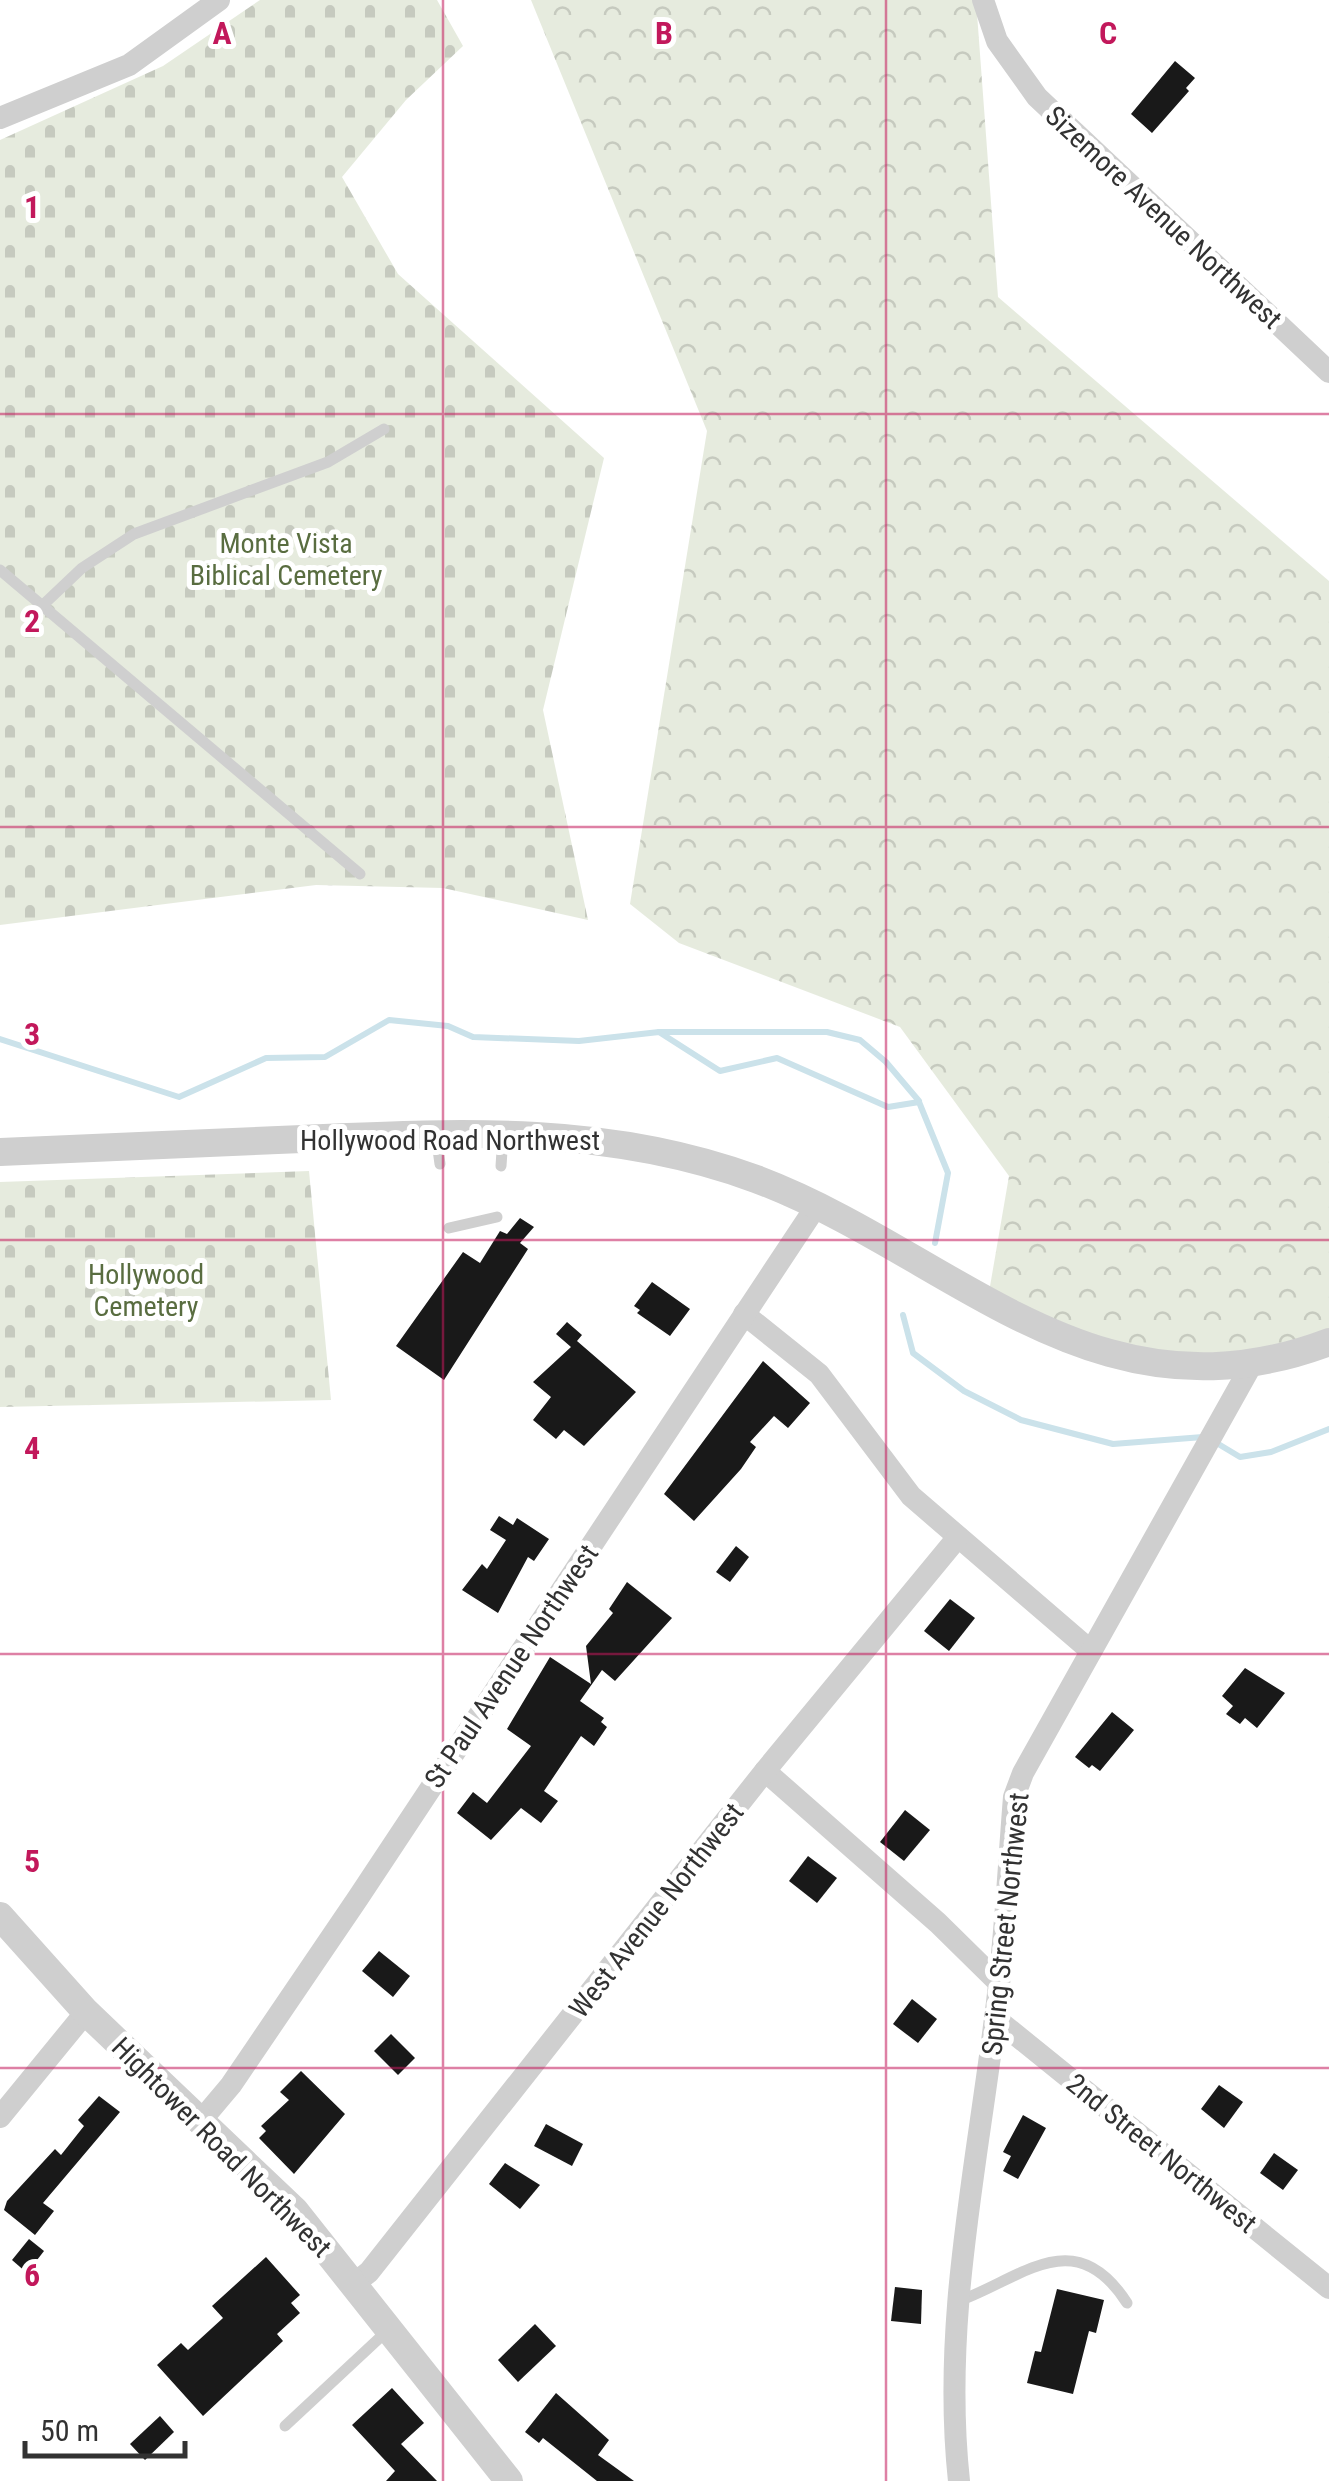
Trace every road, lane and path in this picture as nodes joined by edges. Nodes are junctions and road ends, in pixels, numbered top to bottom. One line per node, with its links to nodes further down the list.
1 (219, 0): 3 (street)
2 (983, 0): 4 (street, Sizemore Avenue Northwest)
3 (0, 118)
4 (1329, 372)
5 (384, 429): 7 (lane)
6 (0, 570): 7 (lane)
7 (43, 605): 8 (lane)
8 (360, 874)
9 (436, 1135): 10 (street, Hollywood Road Northwest); 11 (street, Hollywood Road Northwest); 12 (lane)
10 (504, 1135): 13 (lane); 14 (street, Hollywood Road Northwest)
11 (0, 1152)
12 (440, 1164)
13 (501, 1166)
14 (817, 1205): 17 (street, St Paul Avenue Northwest); 19 (street, Hollywood Road Northwest)
15 (498, 1217): 16 (lane)
16 (448, 1228)
17 (744, 1314): 20 (street); 28 (street, St Paul Avenue Northwest)
18 (1329, 1342): 19 (street, Hollywood Road Northwest)
19 (1252, 1364): 21 (street, Spring Street Northwest)
20 (958, 1537): 21 (street); 22 (street, West Avenue Northwest)
21 (1091, 1651): 24 (street, Spring Street Northwest)
22 (765, 1772): 24 (street); 29 (street, West Avenue Northwest)
23 (0, 1916): 25 (street, Hightower Road Northwest)
24 (999, 1984): 26 (street, Spring Street Northwest)
25 (86, 2012): 27 (street); 28 (street, Hightower Road Northwest)
26 (995, 2018): 30 (street, 2nd Street Northwest); 31 (street, Spring Street Northwest)
27 (0, 2117)
28 (199, 2123): 29 (street, Hightower Road Northwest)
29 (355, 2283): 33 (street, Hightower Road Northwest)
30 (1329, 2288)
31 (956, 2302): 32 (lane); 36 (street, Spring Street Northwest)
32 (1127, 2302)
33 (390, 2328): 34 (lane); 35 (street, Hightower Road Northwest)
34 (286, 2426)
35 (509, 2481)
36 (959, 2481)

